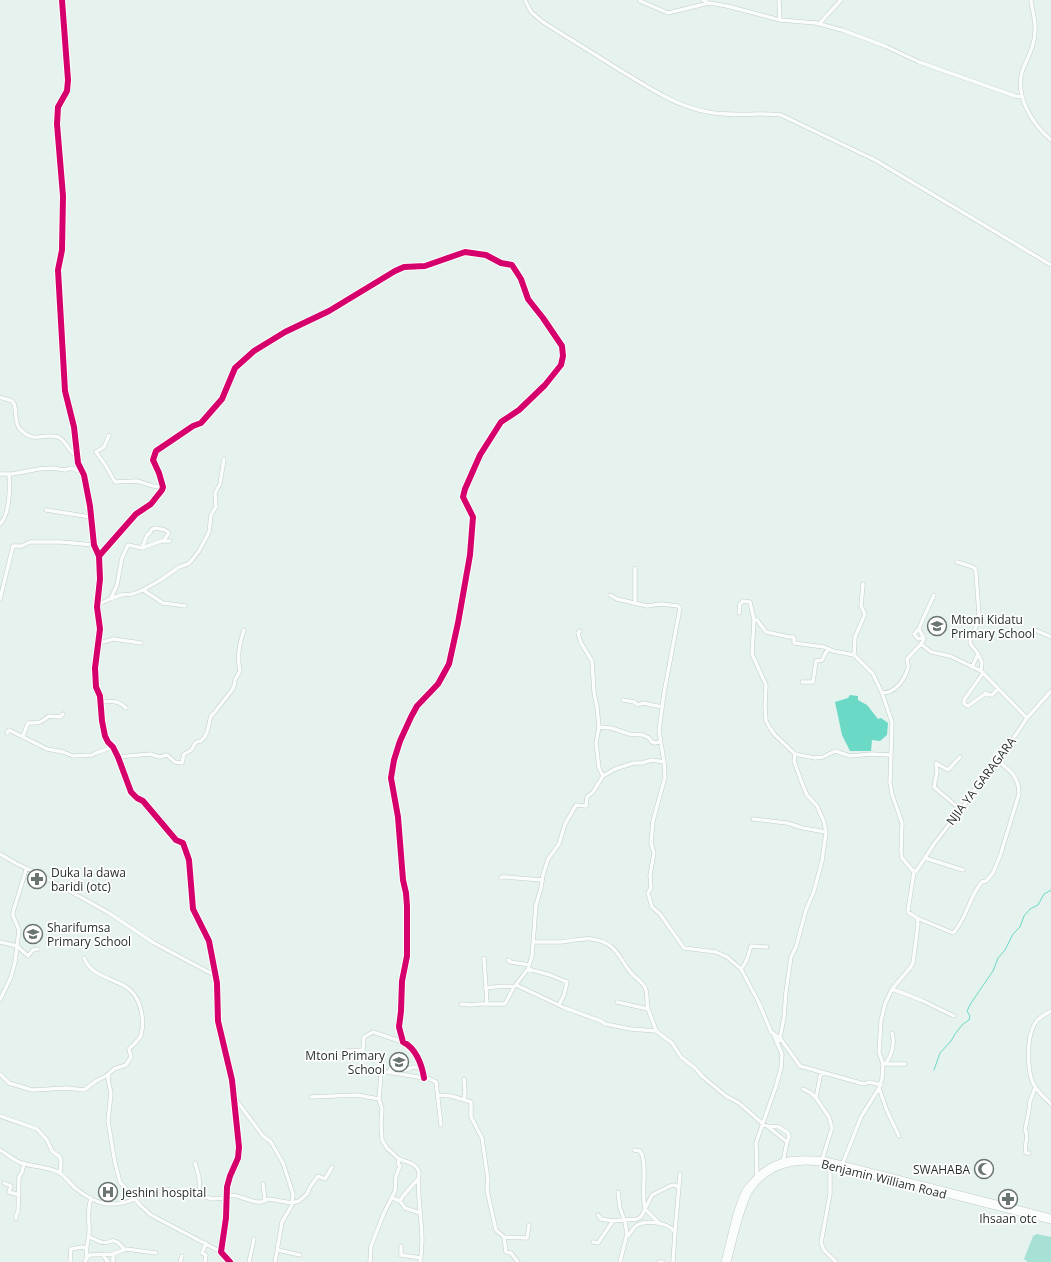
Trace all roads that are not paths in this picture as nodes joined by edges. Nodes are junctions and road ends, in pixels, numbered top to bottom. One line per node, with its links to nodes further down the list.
1 (62, 0): 16 (street)
2 (524, 0): 13 (street)
3 (640, 0): 8 (street)
4 (703, 0): 8 (street)
5 (779, 0): 9 (street)
6 (841, 0): 10 (street)
7 (1031, 0): 11 (street)
8 (708, 3): 9 (street)
9 (780, 20): 10 (street)
10 (819, 24): 11 (street)
11 (1023, 97): 12 (street)
12 (1051, 140)
13 (1051, 265)
14 (0, 397): 16 (street)
15 (109, 435): 21 (street)
16 (77, 456): 18 (street)
17 (224, 459): 33 (street)
18 (82, 472): 20 (street); 23 (street)
19 (0, 474): 20 (street)
20 (9, 474): 24 (street)
21 (163, 487): 29 (street); 117 (street)
22 (46, 510): 23 (street)
23 (91, 517): 27 (street)
24 (0, 524)
25 (164, 540): 26 (street); 28 (street); 28 (street)
26 (170, 541)
27 (94, 545): 29 (street); 36 (street)
28 (142, 548): 37 (street)
29 (99, 556): 39 (street)
30 (957, 562): 53 (street)
31 (635, 568): 38 (street)
32 (863, 584): 54 (street)
33 (144, 590): 37 (street); 40 (street)
34 (610, 595): 38 (street)
35 (934, 595): 43 (street)
36 (0, 599)
37 (110, 599): 39 (street)
38 (635, 602): 64 (street)
39 (97, 605): 49 (street)
40 (185, 606)
41 (739, 613): 42 (street)
42 (754, 620): 52 (street); 72 (street)
43 (919, 629): 47 (street); 47 (street)
44 (244, 630): 74 (street)
45 (1035, 630): 48 (street)
46 (580, 631): 67 (street)
47 (923, 637): 51 (street)
48 (1051, 637)
49 (99, 640): 50 (street); 62 (street)
50 (141, 643)
51 (920, 644): 55 (street); 60 (street)
52 (829, 650): 54 (street); 57 (street)
53 (978, 654): 55 (street); 56 (street)
54 (854, 655): 60 (street)
55 (972, 667): 56 (street)
56 (982, 672): 58 (street); 58 (street)
57 (802, 682)
58 (998, 689): 66 (street)
59 (1051, 691): 66 (street, NJIA YA GARAGARA)
60 (882, 693): 73 (street)
61 (623, 700): 64 (street)
62 (101, 702): 63 (street); 71 (street)
63 (126, 708)
64 (662, 708): 70 (street)
65 (63, 714): 69 (street)
66 (1027, 718): 76 (street, NJIA YA GARAGARA)
67 (598, 727): 70 (street); 78 (street)
68 (7, 733): 69 (street)
69 (23, 736): 71 (street)
70 (660, 742): 77 (street)
71 (113, 746): 74 (street)
72 (795, 754): 73 (street); 81 (street)
73 (891, 756): 86 (street)
74 (118, 757): 100 (street)
75 (960, 757): 79 (street)
76 (998, 761): 79 (street, NJIA YA GARAGARA); 89 (street)
77 (664, 762): 78 (street); 99 (street)
78 (602, 776): 88 (street)
79 (960, 810): 83 (street, NJIA YA GARAGARA)
80 (753, 820): 81 (street)
81 (826, 832): 115 (street)
82 (0, 854): 84 (street)
83 (925, 858): 85 (street); 86 (street, NJIA YA GARAGARA)
84 (26, 870): 92 (street); 100 (street)
85 (963, 870)
86 (914, 872): 89 (street)
87 (501, 878): 88 (street)
88 (542, 880): 91 (street)
89 (917, 918): 103 (street)
90 (0, 942): 92 (street)
91 (534, 942): 98 (street); 109 (street)
92 (17, 946): 94 (street); 104 (street)
93 (767, 947): 99 (street)
94 (38, 949)
95 (84, 958): 126 (street)
96 (484, 958): 102 (street)
97 (508, 960): 98 (street)
98 (529, 967): 101 (street); 108 (street)
99 (741, 969): 114 (street)
100 (216, 976): 134 (street)
101 (515, 986): 102 (street); 107 (street); 108 (street)
102 (485, 988): 107 (street)
103 (892, 989): 111 (street); 120 (street)
104 (0, 1000)
105 (617, 1002): 109 (street)
106 (460, 1004): 107 (street)
107 (487, 1004)
108 (559, 1005): 112 (street)
109 (648, 1009): 112 (street)
110 (1051, 1011): 130 (street)
111 (954, 1016)
112 (656, 1031): 141 (street)
113 (892, 1033): 120 (street)
114 (773, 1034): 115 (street); 116 (street)
115 (779, 1037): 116 (street); 118 (street); 124 (street)
116 (775, 1040): 118 (street)
117 (403, 1042): 119 (street); 122 (street)
118 (777, 1044): 141 (street)
119 (347, 1051)
120 (884, 1064): 121 (street); 129 (street)
121 (906, 1064)
122 (423, 1068): 123 (street); 127 (street)
123 (392, 1072): 127 (street); 136 (street)
124 (821, 1072): 129 (street); 135 (street)
125 (0, 1074): 126 (street)
126 (109, 1074): 169 (street)
127 (424, 1078): 132 (street)
128 (464, 1078): 137 (street)
129 (880, 1086): 142 (street); 153 (street)
130 (1035, 1088): 138 (street); 146 (street)
131 (803, 1089): 135 (street)
132 (438, 1095): 137 (street); 140 (street)
133 (311, 1097): 136 (street)
134 (234, 1098): 166 (street); 171 (street)
135 (816, 1098): 148 (street)
136 (379, 1099): 147 (street)
137 (464, 1100): 185 (street)
138 (1051, 1104)
139 (0, 1116): 155 (street)
140 (441, 1125)
141 (765, 1125): 143 (street); 143 (street); 157 (street)
142 (899, 1136)
143 (787, 1142): 151 (street)
144 (0, 1150): 149 (street)
145 (634, 1150): 173 (street)
146 (1029, 1153)
147 (399, 1159): 158 (street); 168 (street)
148 (822, 1160): 151 (main road, Benjamin William Road); 153 (main road, Benjamin William Road)
149 (24, 1163): 155 (street); 164 (street)
150 (195, 1163): 165 (street)
151 (783, 1163): 152 (main road, Benjamin William Road); 157 (main road, Benjamin William Road); 218 (main road, Benjamin William Road)
152 (830, 1165): 153 (main road, Benjamin William Road); 219 (street)
153 (842, 1166): 176 (main road, Benjamin William Road); 180 (main road, Benjamin William Road)
154 (332, 1167): 171 (street)
155 (60, 1173): 167 (street)
156 (680, 1174): 161 (street)
157 (757, 1176): 217 (main road, Benjamin William Road)
158 (418, 1179): 172 (street); 174 (street)
159 (4, 1183): 164 (street)
160 (263, 1184): 170 (street)
161 (678, 1187): 173 (street); 183 (street)
162 (165, 1189): 165 (street)
163 (618, 1192): 178 (street)
164 (19, 1194): 177 (street)
165 (200, 1195): 166 (street)
166 (228, 1195): 170 (street); 194 (street)
167 (92, 1198): 169 (street); 184 (street)
168 (392, 1198): 172 (street); 211 (street)
169 (135, 1199): 189 (street)
170 (265, 1201): 171 (street)
171 (292, 1202): 193 (street)
172 (400, 1202): 174 (street)
173 (645, 1210): 178 (street); 181 (street)
174 (420, 1213): 201 (street)
175 (598, 1215): 179 (street)
176 (1051, 1217)
177 (16, 1219)
178 (624, 1219): 179 (street); 186 (street)
179 (613, 1221): 188 (street)
180 (1051, 1221)
181 (660, 1224): 183 (street); 186 (street)
182 (529, 1225): 185 (street)
183 (675, 1232): 216 (street)
184 (89, 1237): 191 (street); 192 (street)
185 (504, 1237): 212 (street)
186 (627, 1237): 213 (street)
187 (254, 1239): 209 (street)
188 (593, 1242)
189 (206, 1243): 194 (street); 207 (street)
190 (401, 1246): 201 (street)
191 (85, 1248): 200 (street); 202 (street)
192 (124, 1249): 195 (street); 197 (street)
193 (278, 1250): 198 (street); 210 (street)
194 (221, 1252): 208 (street)
195 (156, 1253)
196 (102, 1254): 197 (street); 200 (street); 204 (street)
197 (113, 1254): 205 (street)
198 (300, 1255)
199 (182, 1256): 206 (street)
200 (87, 1257): 203 (street)
201 (420, 1260)
202 (70, 1262)
203 (85, 1262)
204 (108, 1262)
205 (113, 1262)
206 (180, 1262)
207 (205, 1262)
208 (230, 1262)
209 (249, 1262)
210 (275, 1262)
211 (370, 1262)
212 (518, 1262)
213 (620, 1262)
214 (659, 1262): 215 (street)
215 (663, 1262)
216 (673, 1262)
217 (724, 1262)
218 (728, 1262)
219 (836, 1262)

